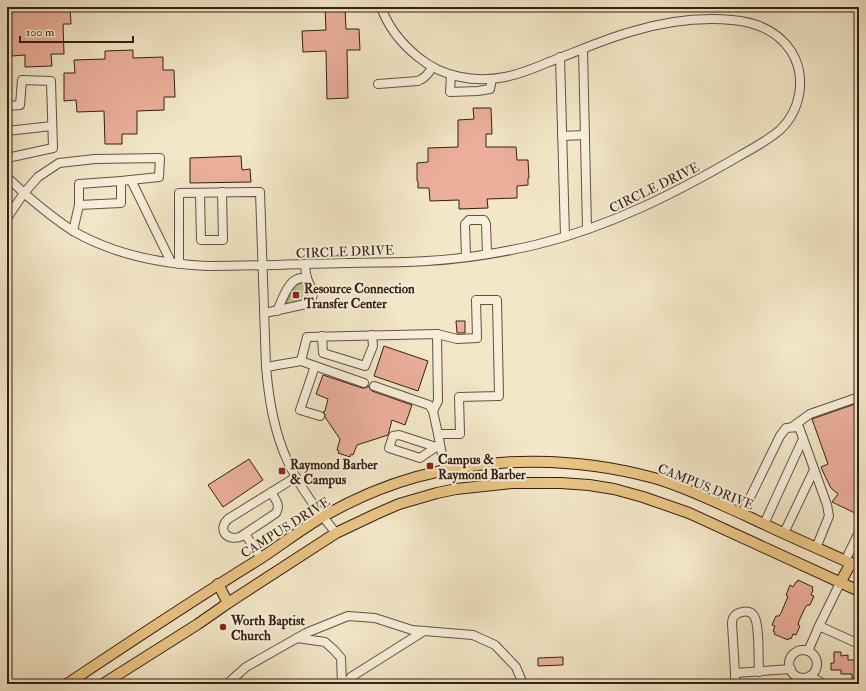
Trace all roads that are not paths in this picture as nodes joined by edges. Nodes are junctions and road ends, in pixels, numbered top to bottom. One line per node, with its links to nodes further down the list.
1 (381, 7): 4 (street, CIRCLE DRIVE)
2 (583, 49): 3 (street, CIRCLE DRIVE); 11 (street); 22 (street, CIRCLE DRIVE)
3 (560, 58): 6 (street, CIRCLE DRIVE); 12 (street)
4 (432, 67): 5 (street, CIRCLE DRIVE); 7 (street)
5 (451, 75): 6 (street, CIRCLE DRIVE); 6 (street)
6 (492, 78)
7 (378, 84)
8 (7, 106): 9 (street)
9 (52, 126): 10 (street); 13 (street)
10 (7, 131)
11 (585, 135): 12 (street); 22 (street)
12 (562, 136): 24 (street)
13 (7, 158)
14 (7, 177): 18 (street, CIRCLE DRIVE)
15 (131, 180): 16 (street); 18 (street); 27 (street)
16 (121, 181): 20 (street); 20 (street)
17 (222, 192): 19 (street); 19 (street); 29 (street)
18 (24, 193): 21 (street); 23 (street, CIRCLE DRIVE)
19 (200, 193): 27 (street)
20 (79, 205): 23 (street)
21 (7, 218)
22 (586, 229): 24 (street, CIRCLE DRIVE)
23 (73, 230): 27 (street, CIRCLE DRIVE)
24 (565, 236): 25 (street, CIRCLE DRIVE)
25 (487, 254): 26 (street, CIRCLE DRIVE); 26 (street)
26 (466, 257): 28 (street, CIRCLE DRIVE)
27 (175, 263): 29 (street, CIRCLE DRIVE)
28 (305, 264): 29 (street, CIRCLE DRIVE); 30 (street)
29 (263, 265): 32 (street)
30 (307, 279): 31 (street); 31 (street)
31 (278, 311): 32 (street)
32 (265, 313): 38 (street)
33 (437, 334): 34 (street); 42 (street); 45 (street)
34 (372, 335): 35 (street); 35 (street)
35 (322, 336): 36 (street)
36 (301, 361): 37 (street); 38 (street)
37 (315, 366): 39 (street); 43 (street)
38 (266, 367): 50 (street)
39 (364, 383)
40 (374, 386): 42 (street)
41 (859, 397): 44 (street)
42 (432, 411): 45 (street)
43 (320, 416)
44 (792, 427): 46 (street); 52 (street)
45 (438, 434): 47 (street)
46 (803, 439): 49 (street); 54 (street)
47 (438, 447): 47 (street); 48 (street)
48 (445, 470): 52 (main road, CAMPUS DRIVE); 53 (main road, CAMPUS DRIVE)
49 (814, 470): 57 (street); 59 (street)
50 (296, 477): 51 (street); 53 (street)
51 (271, 492): 58 (street); 58 (street)
52 (742, 514): 54 (main road, CAMPUS DRIVE)
53 (323, 517): 56 (street); 60 (main road, CAMPUS DRIVE)
54 (764, 524): 57 (main road, CAMPUS DRIVE)
55 (859, 532): 61 (street)
56 (336, 533): 62 (main road); 65 (main road)
57 (784, 533): 59 (main road, CAMPUS DRIVE)
58 (245, 534): 60 (street)
59 (816, 548): 61 (main road, CAMPUS DRIVE)
60 (261, 558): 63 (main road, CAMPUS DRIVE)
61 (852, 564): 62 (main road)
62 (840, 583): 64 (main road); 66 (street)
63 (218, 584): 65 (main road); 75 (main road, CAMPUS DRIVE)
64 (859, 592)
65 (228, 602): 76 (main road)
66 (819, 626): 69 (street); 70 (street)
67 (424, 631): 68 (street); 79 (street); 80 (street)
68 (297, 638): 77 (street); 78 (street)
69 (859, 644)
70 (808, 651): 71 (street); 74 (street)
71 (791, 670): 72 (street); 74 (street)
72 (759, 672): 73 (street); 73 (street)
73 (735, 673): 81 (street)
74 (810, 676): 82 (street)
75 (67, 684)
76 (103, 684)
77 (227, 684)
78 (342, 684)
79 (346, 684)
80 (523, 684)
81 (735, 684)
82 (824, 684)

